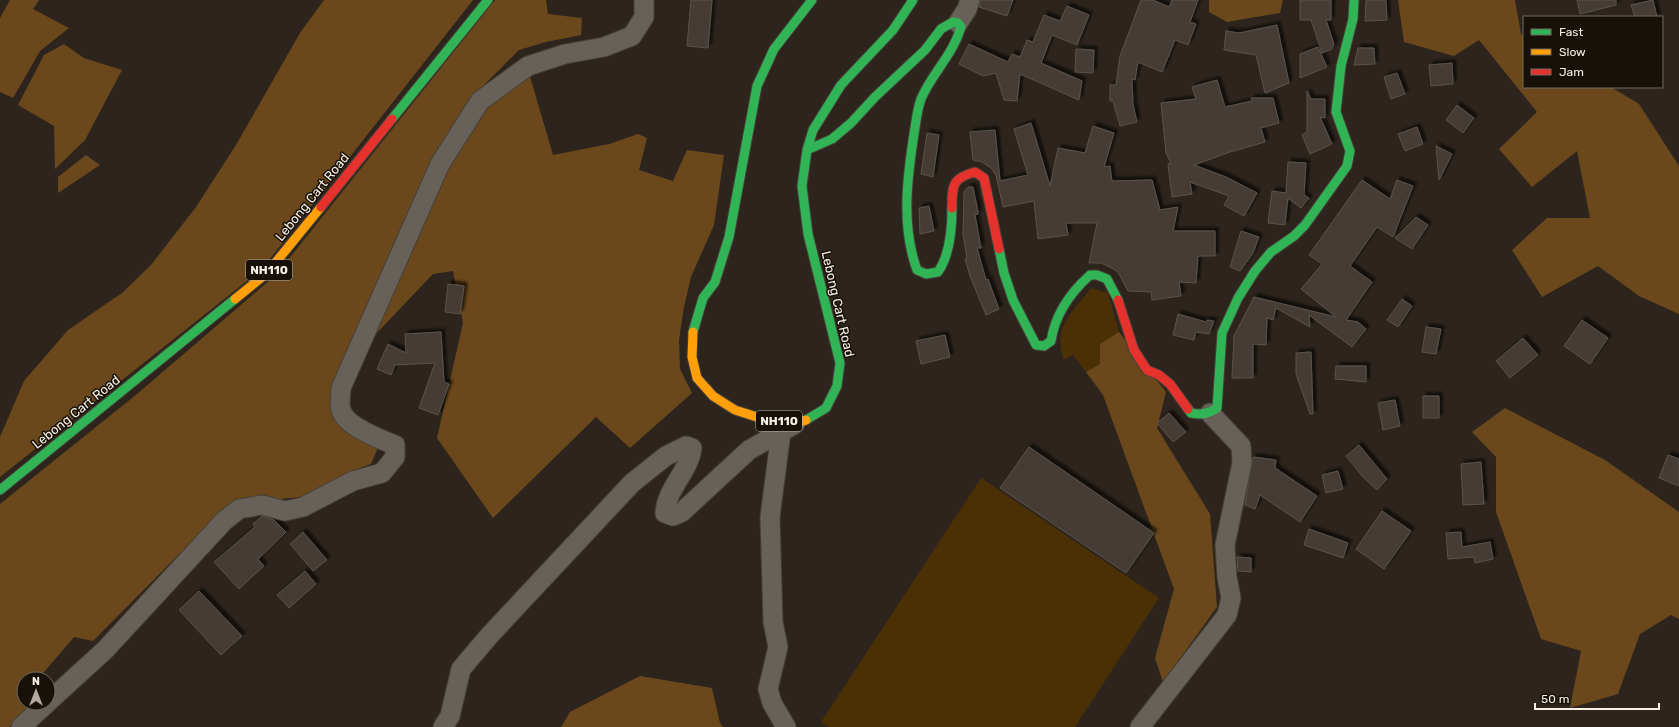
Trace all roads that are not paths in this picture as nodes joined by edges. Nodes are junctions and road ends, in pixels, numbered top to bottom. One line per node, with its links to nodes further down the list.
1 (488, 0): 11 (main road, Lebong Cart Road / NH110)
2 (644, 0): 12 (street)
3 (812, 0): 10 (main road, NH110)
4 (913, 0): 8 (main road, Lebong Cart Road / NH110)
5 (970, 0): 7 (street)
6 (1354, 0): 9 (main road)
7 (958, 23): 8 (main road); 9 (main road)
8 (807, 150): 10 (main road, Lebong Cart Road / NH110)
9 (1210, 413): 17 (street)
10 (788, 428): 15 (street); 16 (street)
11 (0, 490)
12 (56, 696)
13 (39, 711): 14 (street)
14 (21, 727)
15 (444, 727)
16 (786, 727)
17 (1140, 727)

